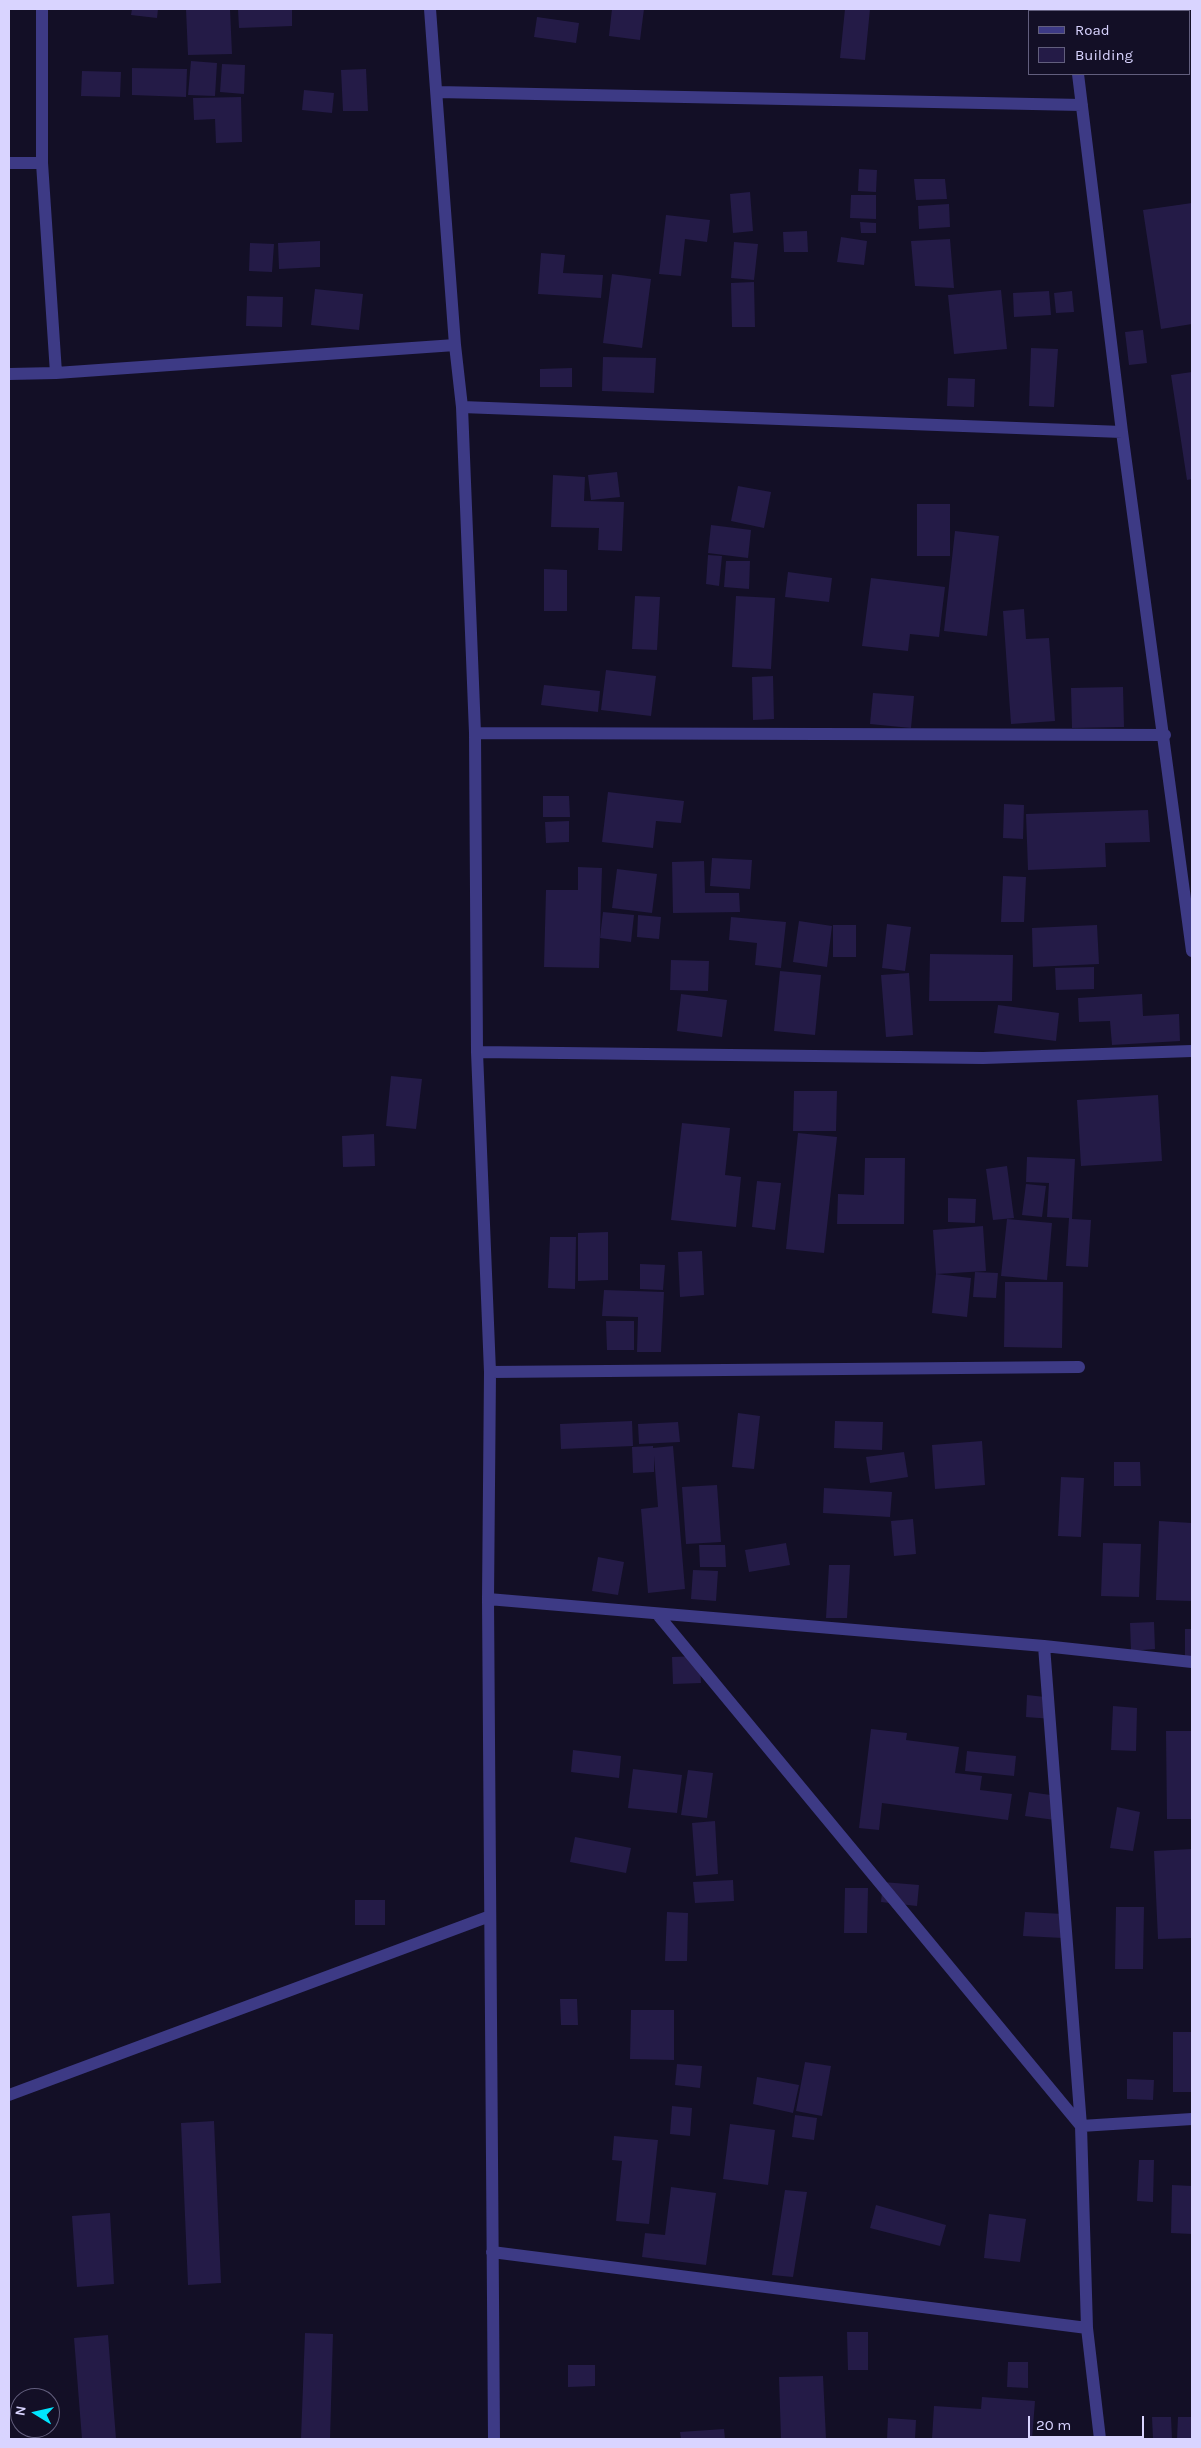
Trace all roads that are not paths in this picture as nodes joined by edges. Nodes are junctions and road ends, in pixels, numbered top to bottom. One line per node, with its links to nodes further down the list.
1 (42, 9): 7 (street)
2 (430, 9): 4 (street)
3 (1078, 75): 5 (street)
4 (437, 92): 5 (street); 8 (street)
5 (1082, 105): 12 (street)
6 (9, 163): 7 (street)
7 (42, 163): 9 (street)
8 (455, 345): 9 (street); 11 (street)
9 (56, 373): 10 (street)
10 (9, 374)
11 (462, 407): 12 (street); 13 (street)
12 (1122, 432): 14 (street)
13 (475, 733): 14 (street); 17 (street)
14 (1165, 734): 15 (street)
15 (1192, 951)
16 (1192, 1051): 17 (street)
17 (477, 1052): 19 (street)
18 (1079, 1367): 19 (street)
19 (490, 1372): 20 (street)
20 (488, 1599): 21 (street); 24 (street)
21 (658, 1615): 22 (street); 27 (street)
22 (1044, 1646): 23 (street); 27 (street)
23 (1192, 1662)
24 (490, 1916): 25 (street); 28 (street)
25 (9, 2095)
26 (1192, 2119): 27 (street)
27 (1081, 2126): 29 (street)
28 (492, 2252): 29 (street); 30 (street)
29 (1087, 2328): 31 (street)
30 (494, 2439)
31 (1100, 2439)

